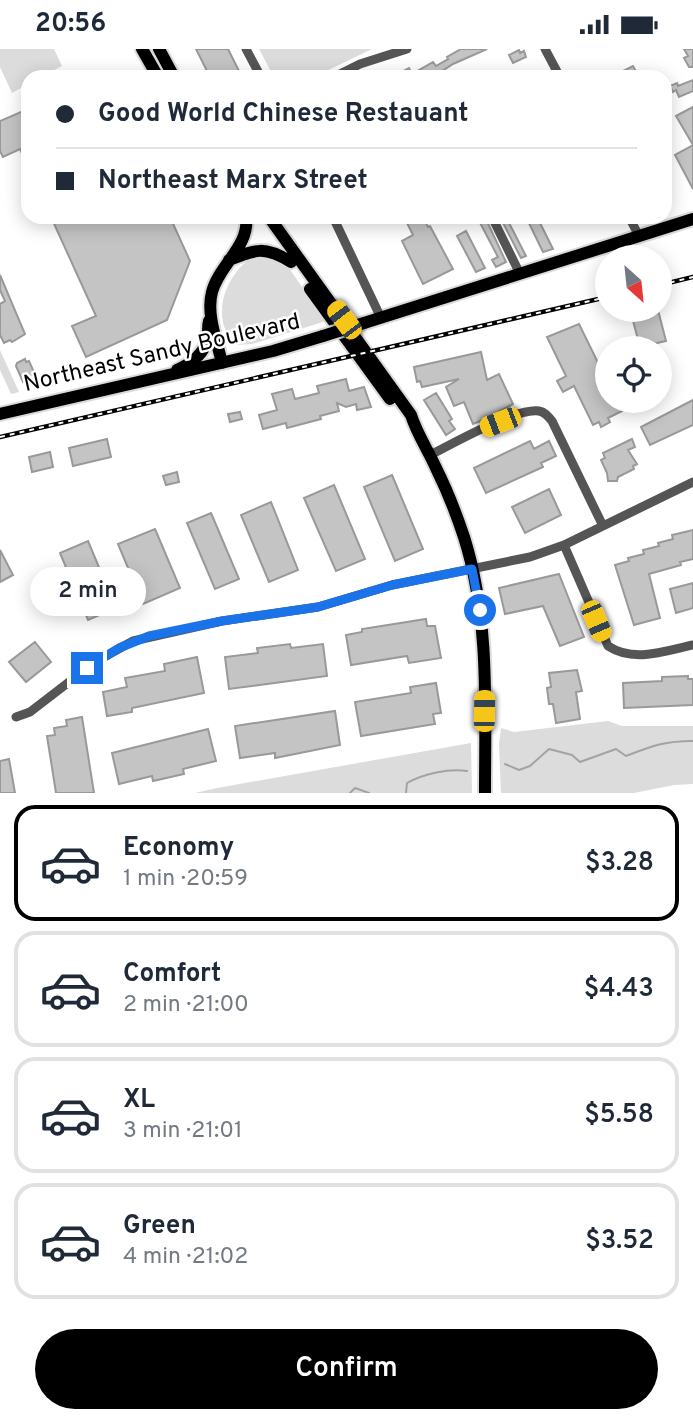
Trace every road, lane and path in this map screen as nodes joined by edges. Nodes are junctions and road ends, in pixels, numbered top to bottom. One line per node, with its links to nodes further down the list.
1 (142, 49): 6 (main road)
2 (159, 49): 7 (main road)
3 (246, 49): 8 (street)
4 (407, 49): 9 (street)
5 (545, 49): 10 (street)
6 (154, 70)
7 (171, 70)
8 (257, 70)
9 (350, 70)
10 (556, 70)
11 (693, 219): 20 (main road, Northeast Sandy Boulevard)
12 (247, 224): 21 (main road)
13 (263, 224): 22 (main road)
14 (274, 224): 19 (main road)
15 (278, 224): 19 (main road)
16 (336, 224): 25 (street)
17 (495, 224): 23 (street)
18 (633, 224): 20 (street)
19 (280, 233): 29 (main road)
20 (639, 236): 23 (main road, Northeast Sandy Boulevard)
21 (229, 260): 22 (main road); 24 (main road)
22 (291, 262): 29 (main road)
23 (520, 274): 25 (main road, Northeast Sandy Boulevard)
24 (211, 316): 26 (main road); 27 (main road)
25 (381, 318): 26 (main road, Northeast Sandy Boulevard, bridge)
26 (222, 363): 27 (main road, Northeast Sandy Boulevard)
27 (161, 377): 28 (main road, Northeast Sandy Boulevard)
28 (0, 414)
29 (415, 428): 30 (main road)
30 (430, 455): 32 (street); 34 (main road)
31 (693, 482): 32 (street)
32 (603, 526): 33 (street)
33 (564, 545): 34 (street); 35 (street)
34 (472, 569): 36 (street); 37 (main road)
35 (693, 645)
36 (16, 717)
37 (485, 793)

